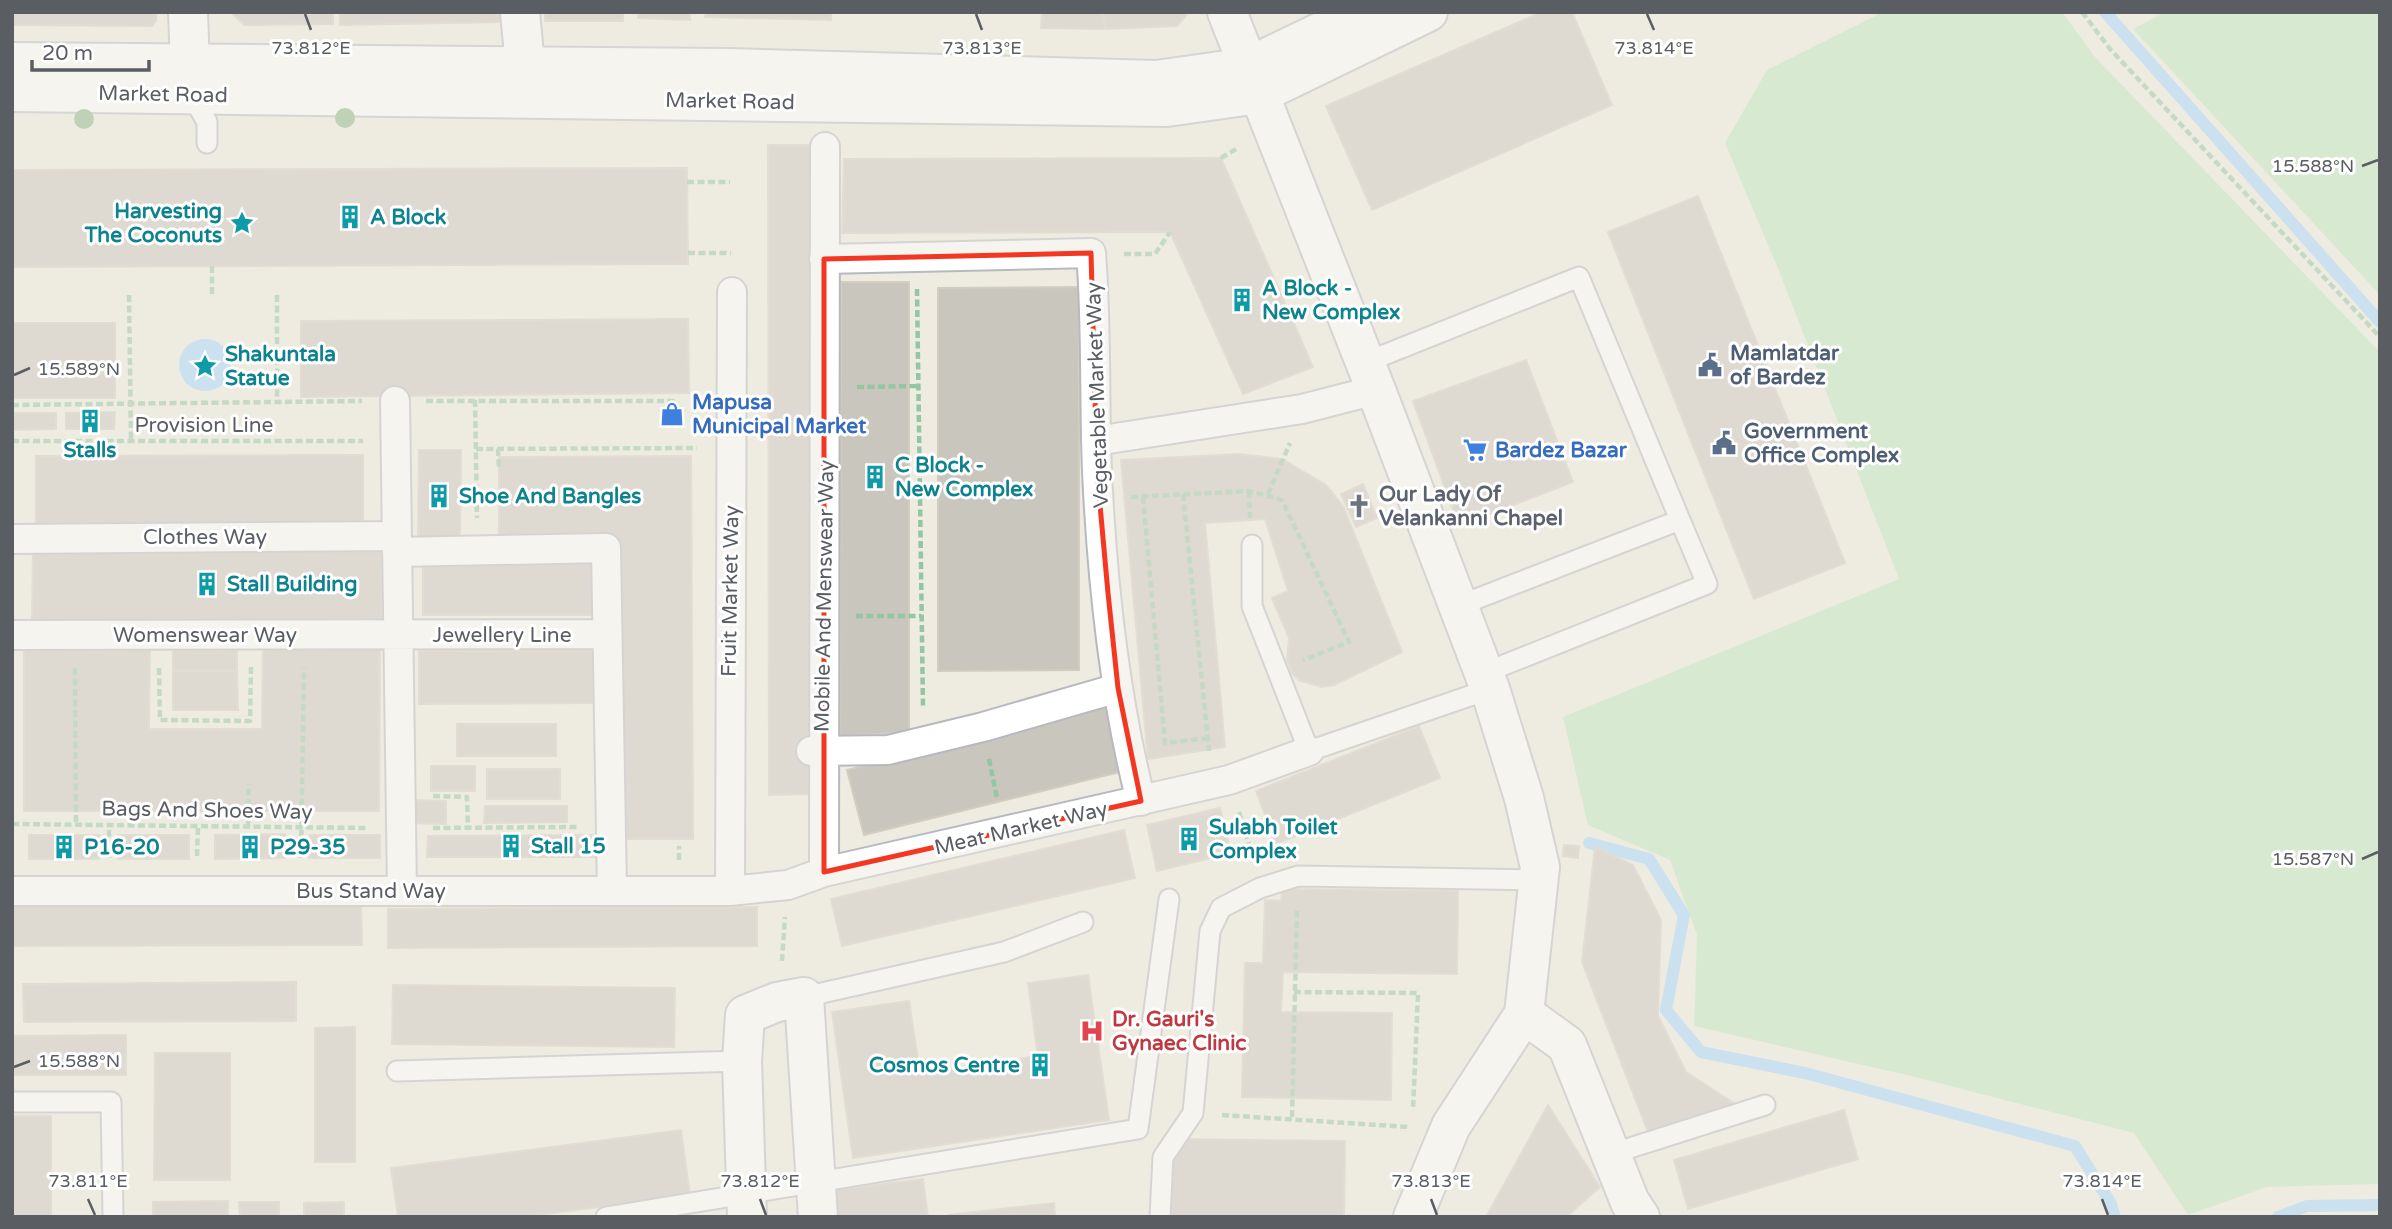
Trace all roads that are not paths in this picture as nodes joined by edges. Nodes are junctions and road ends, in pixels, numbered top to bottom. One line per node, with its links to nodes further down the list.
1 (188, 12): 7 (street)
2 (520, 12): 9 (street)
3 (1227, 12): 8 (street)
4 (1362, 12): 8 (street, Market Road)
5 (1428, 12): 8 (street, Market Road)
6 (12, 62): 7 (street, Market Road)
7 (190, 78): 9 (street, Market Road); 10 (street, Market Road); 11 (lane)
8 (1254, 80): 9 (street, Market Road); 15 (street)
9 (526, 82)
10 (12, 92)
11 (208, 143)
12 (825, 146): 13 (street, Mobile And Menswear Way)
13 (824, 259): 17 (street, Vegetable Market Way); 28 (street, Mobile And Menswear Way)
14 (732, 292): 36 (street, Fruit Market Way)
15 (1370, 376): 17 (street); 18 (lane); 22 (street)
16 (395, 401): 20 (street)
17 (1096, 441): 27 (street, Vegetable Market Way)
18 (1680, 520): 22 (lane); 26 (lane)
19 (12, 539): 20 (street, Clothes Way)
20 (397, 544): 23 (street, Clothes Way); 25 (street)
21 (1252, 545): 29 (lane)
22 (1458, 606): 26 (street)
23 (607, 634): 25 (street, Jewellery Line); 35 (street)
24 (12, 635): 25 (street, Womenswear Way)
25 (397, 635): 34 (street)
26 (1487, 681): 29 (lane); 32 (street)
27 (1118, 688): 28 (street); 30 (street, Vegetable Market Way)
28 (817, 751): 31 (street, Mobile And Menswear Way)
29 (1309, 751): 30 (street, Meat Market Way)
30 (1141, 801): 31 (street, Meat Market Way)
31 (824, 873): 36 (street, Meat Market Way)
32 (1539, 880): 40 (street); 50 (lane)
33 (12, 891): 34 (street, Bus Stand Way)
34 (402, 891): 35 (street, Bus Stand Way)
35 (612, 891): 36 (street, Bus Stand Way)
36 (730, 891)
37 (1169, 899): 46 (lane)
38 (1083, 922): 39 (lane)
39 (804, 997): 41 (street); 46 (street)
40 (1524, 1014): 45 (street); 51 (street)
41 (742, 1061): 42 (lane); 47 (street)
42 (397, 1071)
43 (12, 1102): 48 (lane)
44 (1765, 1105): 45 (lane)
45 (1611, 1154): 52 (street)
46 (817, 1199): 47 (lane)
47 (746, 1205): 49 (lane)
48 (113, 1217)
49 (606, 1217)
50 (1160, 1217)
51 (1413, 1217)
52 (1640, 1217)

